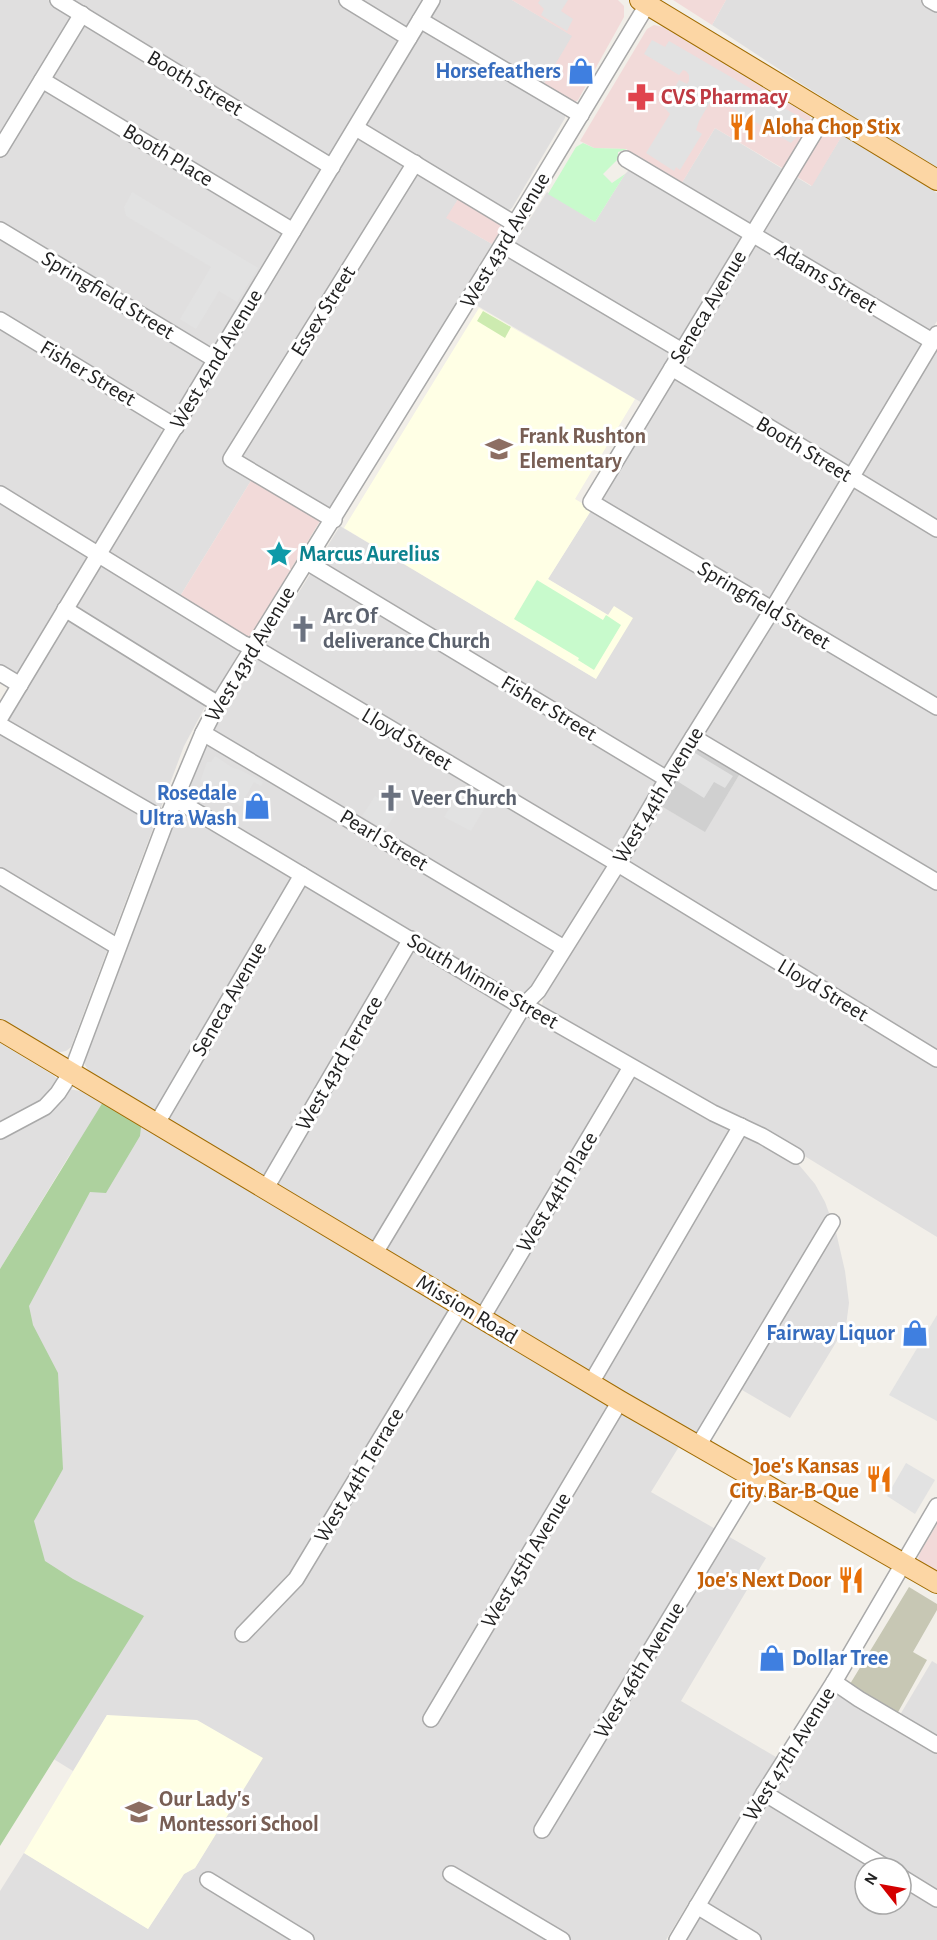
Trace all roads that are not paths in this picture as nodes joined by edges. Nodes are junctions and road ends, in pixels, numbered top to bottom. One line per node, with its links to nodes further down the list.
1 (58, 0): 7 (street, Booth Street)
2 (347, 0): 9 (street)
3 (432, 0): 8 (street, West 42nd Avenue)
4 (931, 0): 6 (street)
5 (646, 1): 11 (main road); 12 (street, West 43rd Avenue)
6 (937, 4)
7 (82, 14): 10 (street); 17 (street, Booth Street)
8 (420, 20): 9 (street, West 42nd Avenue); 12 (street)
9 (409, 38): 13 (street, West 42nd Avenue)
10 (42, 80): 14 (street); 21 (street, Booth Place)
11 (826, 113): 18 (main road); 22 (street, Seneca Avenue)
12 (581, 115): 19 (street, West 43rd Avenue)
13 (356, 128): 16 (street); 17 (street, West 42nd Avenue)
14 (1, 145)
15 (626, 159): 22 (street, Adams Street)
16 (415, 163): 19 (street); 33 (street, Essex Street)
17 (332, 167): 21 (street, West 42nd Avenue)
18 (937, 180)
19 (515, 224): 23 (street, West 43rd Avenue)
20 (0, 230): 27 (street, Springfield Street)
21 (293, 231): 27 (street, West 42nd Avenue)
22 (752, 235): 25 (street, Adams Street); 26 (street, Seneca Avenue)
23 (503, 245): 26 (street); 33 (street, West 43rd Avenue)
24 (0, 320): 29 (street, Fisher Street)
25 (933, 346): 30 (street, West 44th Avenue)
26 (682, 351): 28 (street, Seneca Avenue)
27 (216, 360): 29 (street, West 42nd Avenue)
28 (672, 368): 30 (street, Booth Street); 32 (street, Seneca Avenue)
29 (176, 427): 35 (street, West 42nd Avenue)
30 (850, 477): 34 (street, Booth Street); 38 (street, West 44th Avenue)
31 (0, 494): 35 (street, Lloyd Street)
32 (591, 502): 38 (street, Springfield Street)
33 (334, 520): 36 (street, West 43rd Avenue)
34 (937, 530)
35 (98, 555): 37 (street, West 42nd Avenue); 39 (street, Lloyd Street)
36 (307, 562): 39 (street, West 43rd Avenue); 48 (street, Fisher Street)
37 (65, 609): 41 (street, West 42nd Avenue); 42 (street)
38 (772, 610): 43 (street, Springfield Street); 47 (street, West 44th Avenue)
39 (251, 648): 42 (street, West 43rd Avenue); 51 (street, Lloyd Street)
40 (0, 673): 41 (street)
41 (20, 685): 44 (street, West 42nd Avenue)
42 (218, 704): 46 (street, West 43rd Avenue)
43 (937, 707)
44 (0, 718)
45 (0, 725): 50 (street)
46 (203, 733): 49 (street, West 43rd Avenue); 57 (street, Pearl Street)
47 (693, 736): 48 (street, West 44th Avenue); 54 (street)
48 (667, 779): 51 (street, West 44th Avenue)
49 (176, 799): 50 (street, West 43rd Avenue); 52 (street, South Minnie Street)
50 (166, 821): 56 (street, West 43rd Avenue)
51 (618, 864): 57 (street, West 44th Avenue); 60 (street, Lloyd Street)
52 (302, 874): 55 (street, South Minnie Street); 63 (street, Seneca Avenue)
53 (0, 876): 56 (street)
54 (937, 882)
55 (411, 939): 58 (street, South Minnie Street); 67 (street, West 43rd Terrace)
56 (118, 947): 62 (street, West 43rd Avenue)
57 (564, 948): 58 (street, West 44th Avenue)
58 (524, 1005): 61 (street, South Minnie Street); 69 (street, West 44th Avenue)
59 (0, 1030): 62 (main road, Mission Road)
60 (937, 1059)
61 (631, 1067): 64 (street, South Minnie Street); 71 (street, West 44th Place)
62 (72, 1071): 63 (main road, Mission Road); 65 (street, West 43rd Avenue)
63 (157, 1123): 67 (main road, Mission Road)
64 (741, 1126): 66 (street, South Minnie Street); 72 (street)
65 (0, 1131)
66 (796, 1156)
67 (266, 1188): 69 (main road, Mission Road)
68 (832, 1222): 74 (street)
69 (375, 1253): 70 (main road, Mission Road)
70 (461, 1305): 71 (main road, Mission Road); 79 (street, West 44th Terrace)
71 (482, 1318): 72 (main road, Mission Road)
72 (591, 1383): 73 (main road, Mission Road)
73 (620, 1401): 74 (main road, Mission Road); 81 (street, West 45th Avenue)
74 (698, 1446): 75 (main road, Mission Road)
75 (754, 1479): 77 (main road, Mission Road); 84 (street, West 46th Avenue)
76 (937, 1506): 77 (street, West 47th Avenue)
77 (904, 1562): 78 (main road, Mission Road); 80 (street, West 47th Avenue)
78 (937, 1583)
79 (243, 1634)
80 (834, 1682): 82 (street); 83 (street, West 47th Avenue)
81 (432, 1719)
82 (937, 1745)
83 (764, 1793): 85 (street); 90 (street, West 47th Avenue)
84 (542, 1830)
85 (867, 1856)
86 (451, 1874): 92 (street)
87 (208, 1880): 91 (street)
88 (913, 1884): 89 (street)
89 (937, 1899)
90 (697, 1906): 93 (street, West 47th Avenue); 94 (street)
91 (306, 1940)
92 (562, 1940)
93 (677, 1940)
94 (753, 1940)

